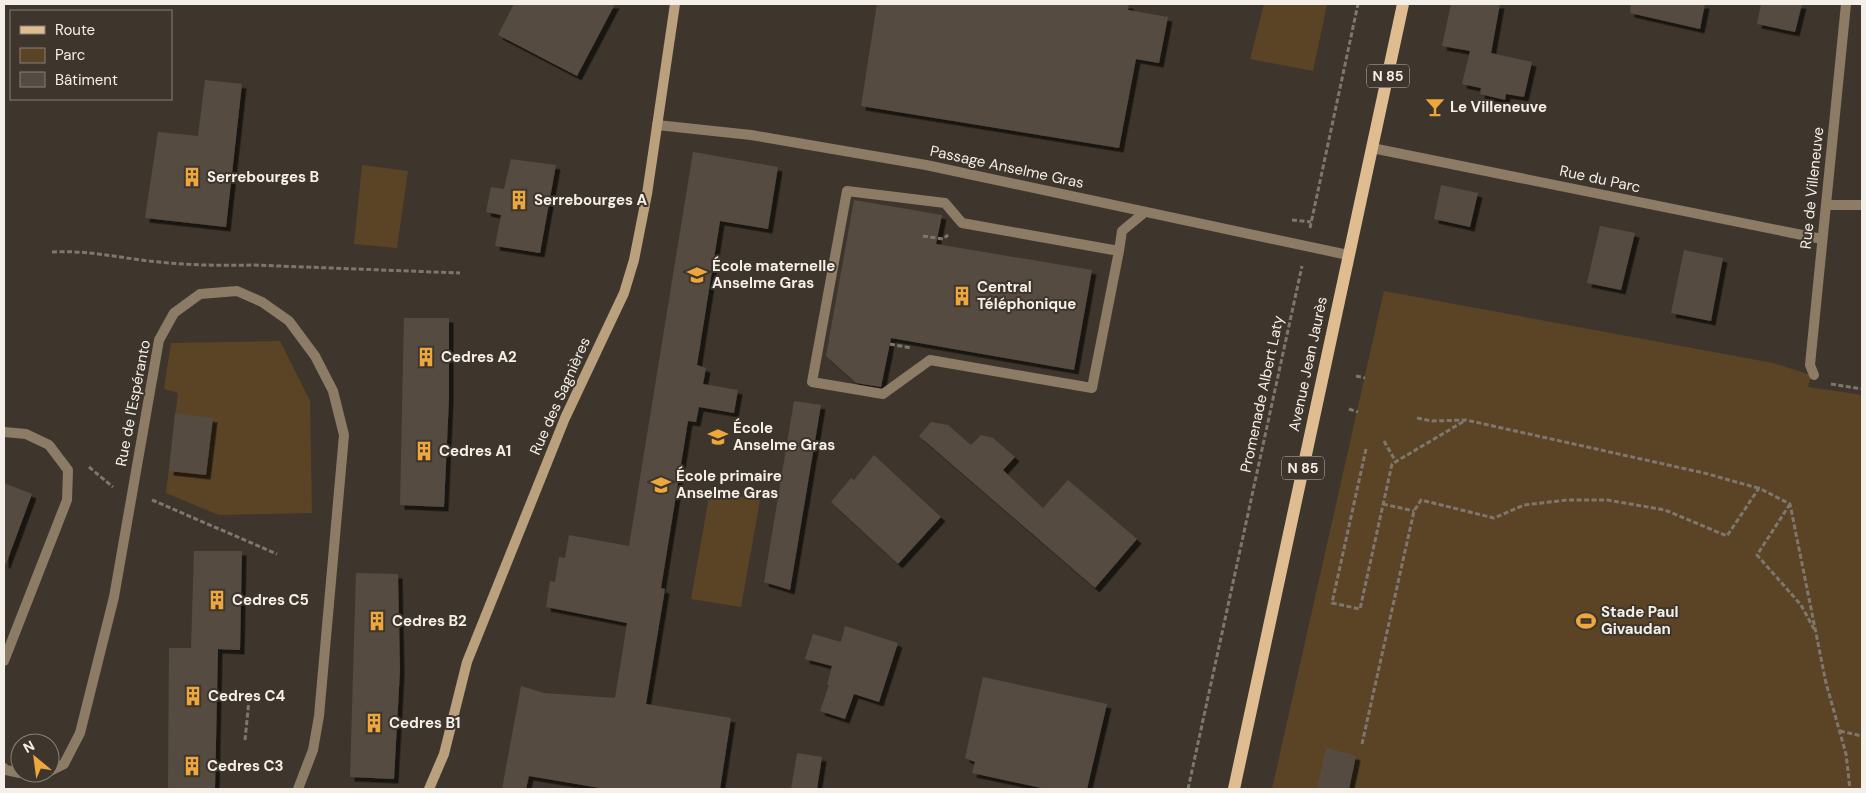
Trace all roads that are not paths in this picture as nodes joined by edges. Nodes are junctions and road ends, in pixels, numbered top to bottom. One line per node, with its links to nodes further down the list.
1 (676, 4): 4 (main road, Rue des Sagnières)
2 (1403, 4): 5 (main road, Avenue Jean Jaurès / N 85)
3 (1846, 4): 6 (street, Rue de Villeneuve)
4 (657, 126): 8 (street, Passage Anselme Gras); 17 (main road, Rue des Sagnières)
5 (1372, 148): 9 (street, Rue du Parc); 11 (main road, Avenue Jean Jaurès / N 85)
6 (1826, 205): 7 (street); 9 (street, Rue de Villeneuve)
7 (1862, 205)
8 (1145, 212): 10 (street); 11 (street, Passage Anselme Gras)
9 (1822, 239): 12 (street, Rue de Villeneuve)
10 (1119, 250): 10 (street)
11 (1348, 255): 18 (main road, Avenue Jean Jaurès / N 85)
12 (1814, 375)
13 (4, 432): 14 (street)
14 (4, 661)
15 (60, 766): 16 (street, Rue de l'Espéranto)
16 (298, 789)
17 (428, 789)
18 (1234, 789)

